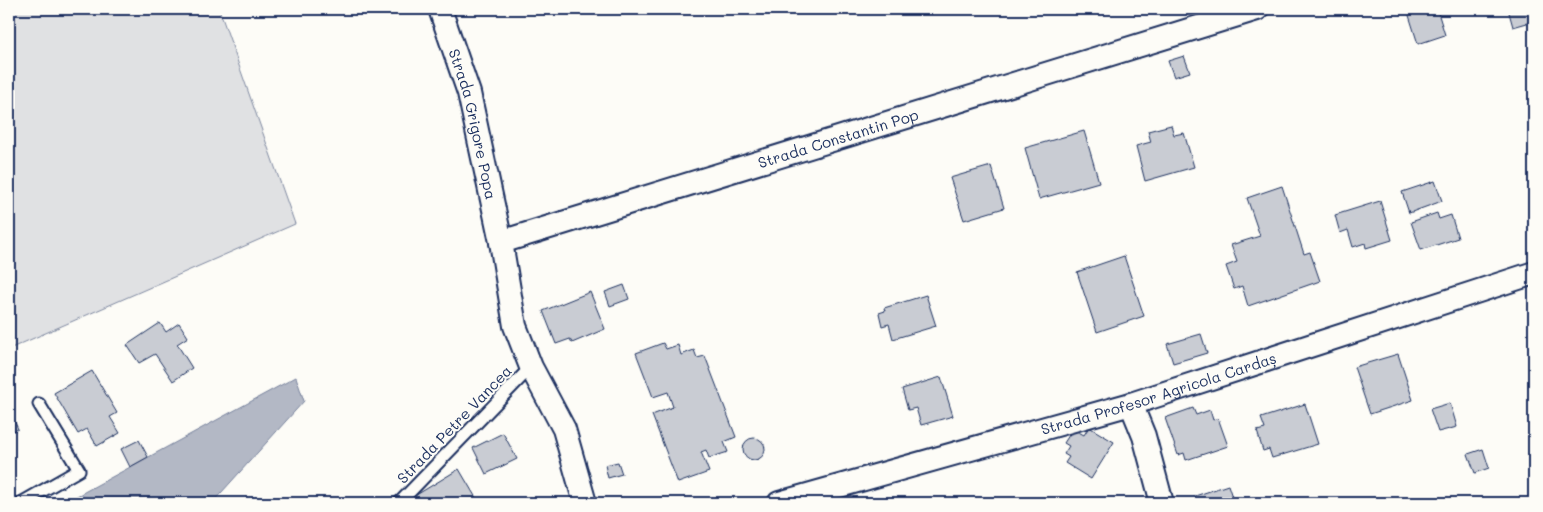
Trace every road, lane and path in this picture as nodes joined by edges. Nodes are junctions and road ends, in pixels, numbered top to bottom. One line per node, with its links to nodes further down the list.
1 (440, 9): 3 (street, Strada Grigore Popa)
2 (1257, 9): 3 (street, Strada Constantin Pop)
3 (501, 242): 5 (street)
4 (1534, 273): 7 (street, Strada Profesor Agricola Cardaș)
5 (531, 366): 9 (lane, Strada Petre Vancea); 10 (street)
6 (39, 404): 8 (lane)
7 (1131, 404): 11 (street, Strada Profesor Agricola Cardaș); 12 (street)
8 (21, 503)
9 (399, 503)
10 (585, 503)
11 (779, 503)
12 (1162, 503)

